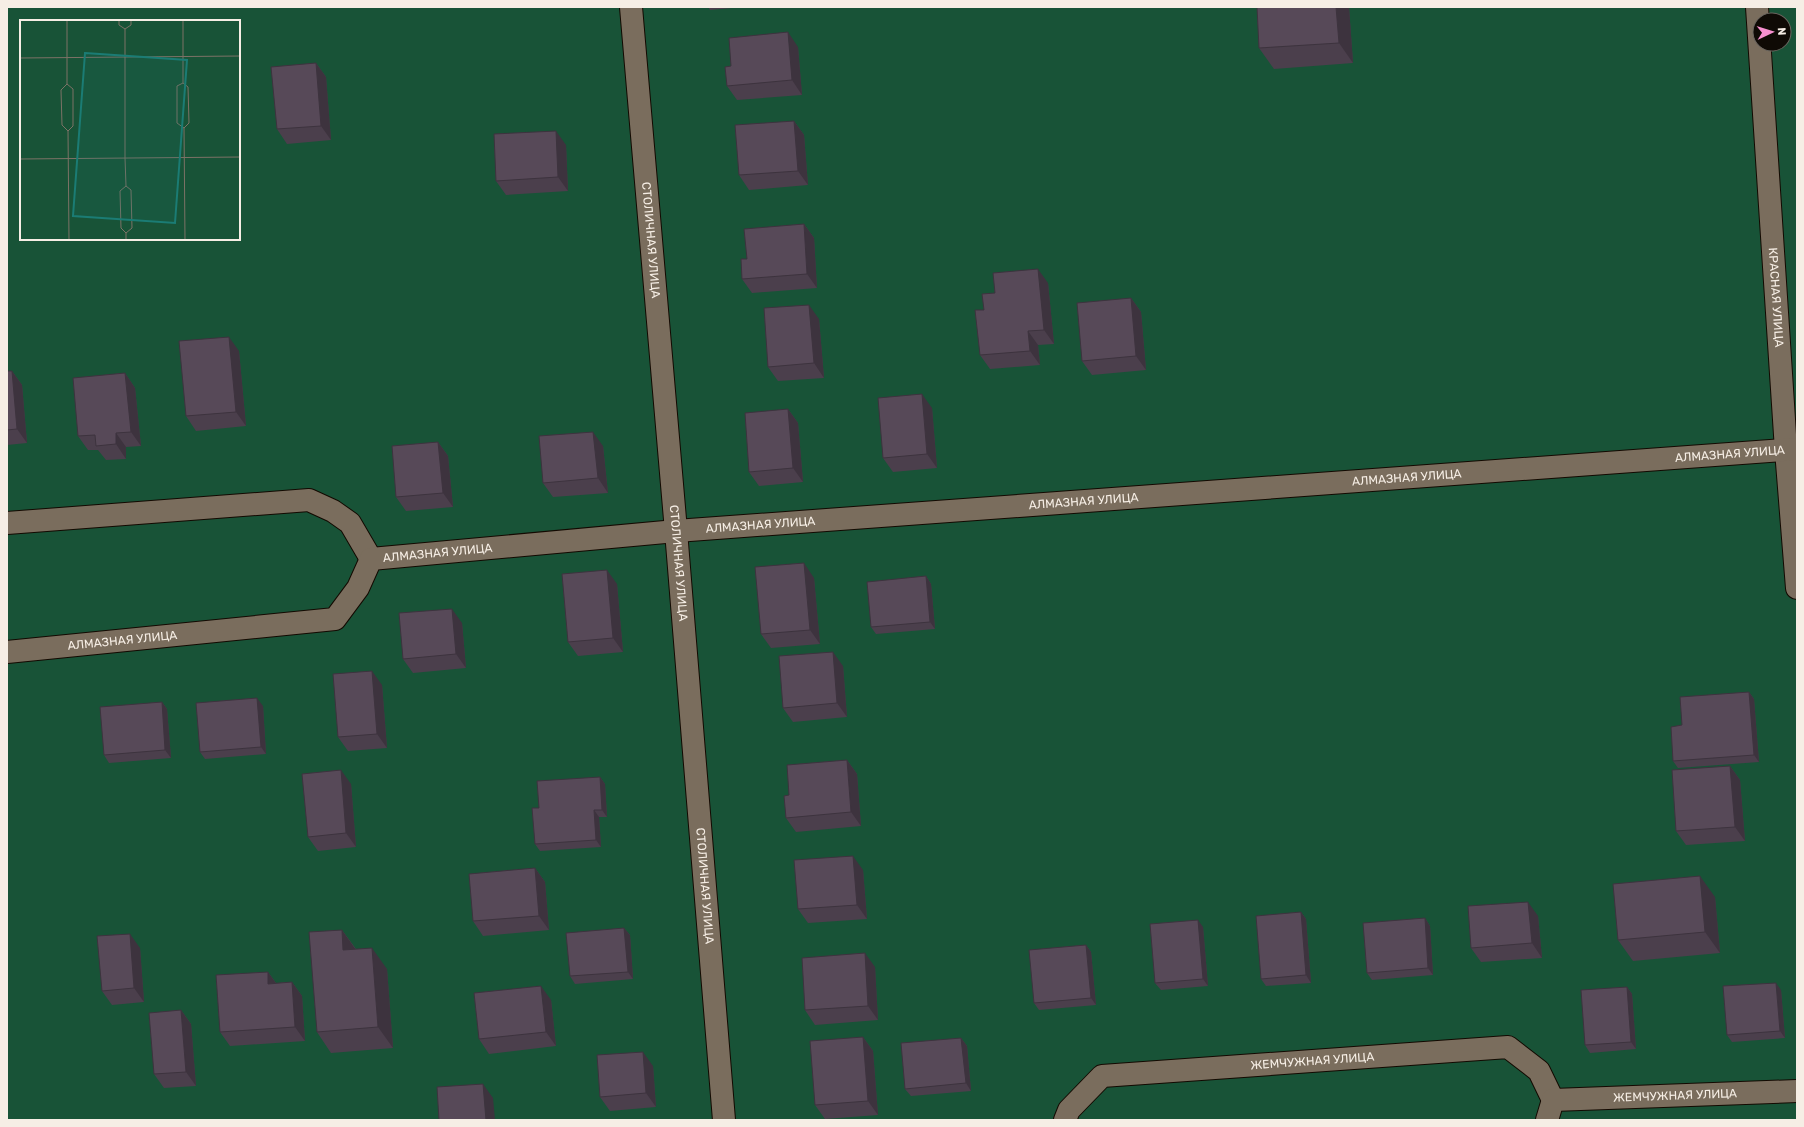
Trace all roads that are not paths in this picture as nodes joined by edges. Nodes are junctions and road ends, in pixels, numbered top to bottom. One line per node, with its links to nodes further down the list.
1 (631, 7): 5 (street, СТОЛИЧНАЯ УЛИЦА)
2 (1758, 7): 3 (street, КРАСНАЯ УЛИЦА)
3 (1792, 449): 5 (street, АЛМАЗНАЯ УЛИЦА); 7 (street, КРАСНАЯ УЛИЦА)
4 (7, 523): 6 (street, АЛМАЗНАЯ УЛИЦА)
5 (676, 531): 6 (street, АЛМАЗНАЯ УЛИЦА); 11 (street, СТОЛИЧНАЯ УЛИЦА)
6 (371, 559): 8 (street, АЛМАЗНАЯ УЛИЦА)
7 (1797, 588)
8 (7, 652)
9 (1797, 1091): 10 (street, ЖЕМЧУЖНАЯ УЛИЦА)
10 (1550, 1110): 12 (street, ЖЕМЧУЖНАЯ УЛИЦА)
11 (724, 1120)
12 (1066, 1120)

